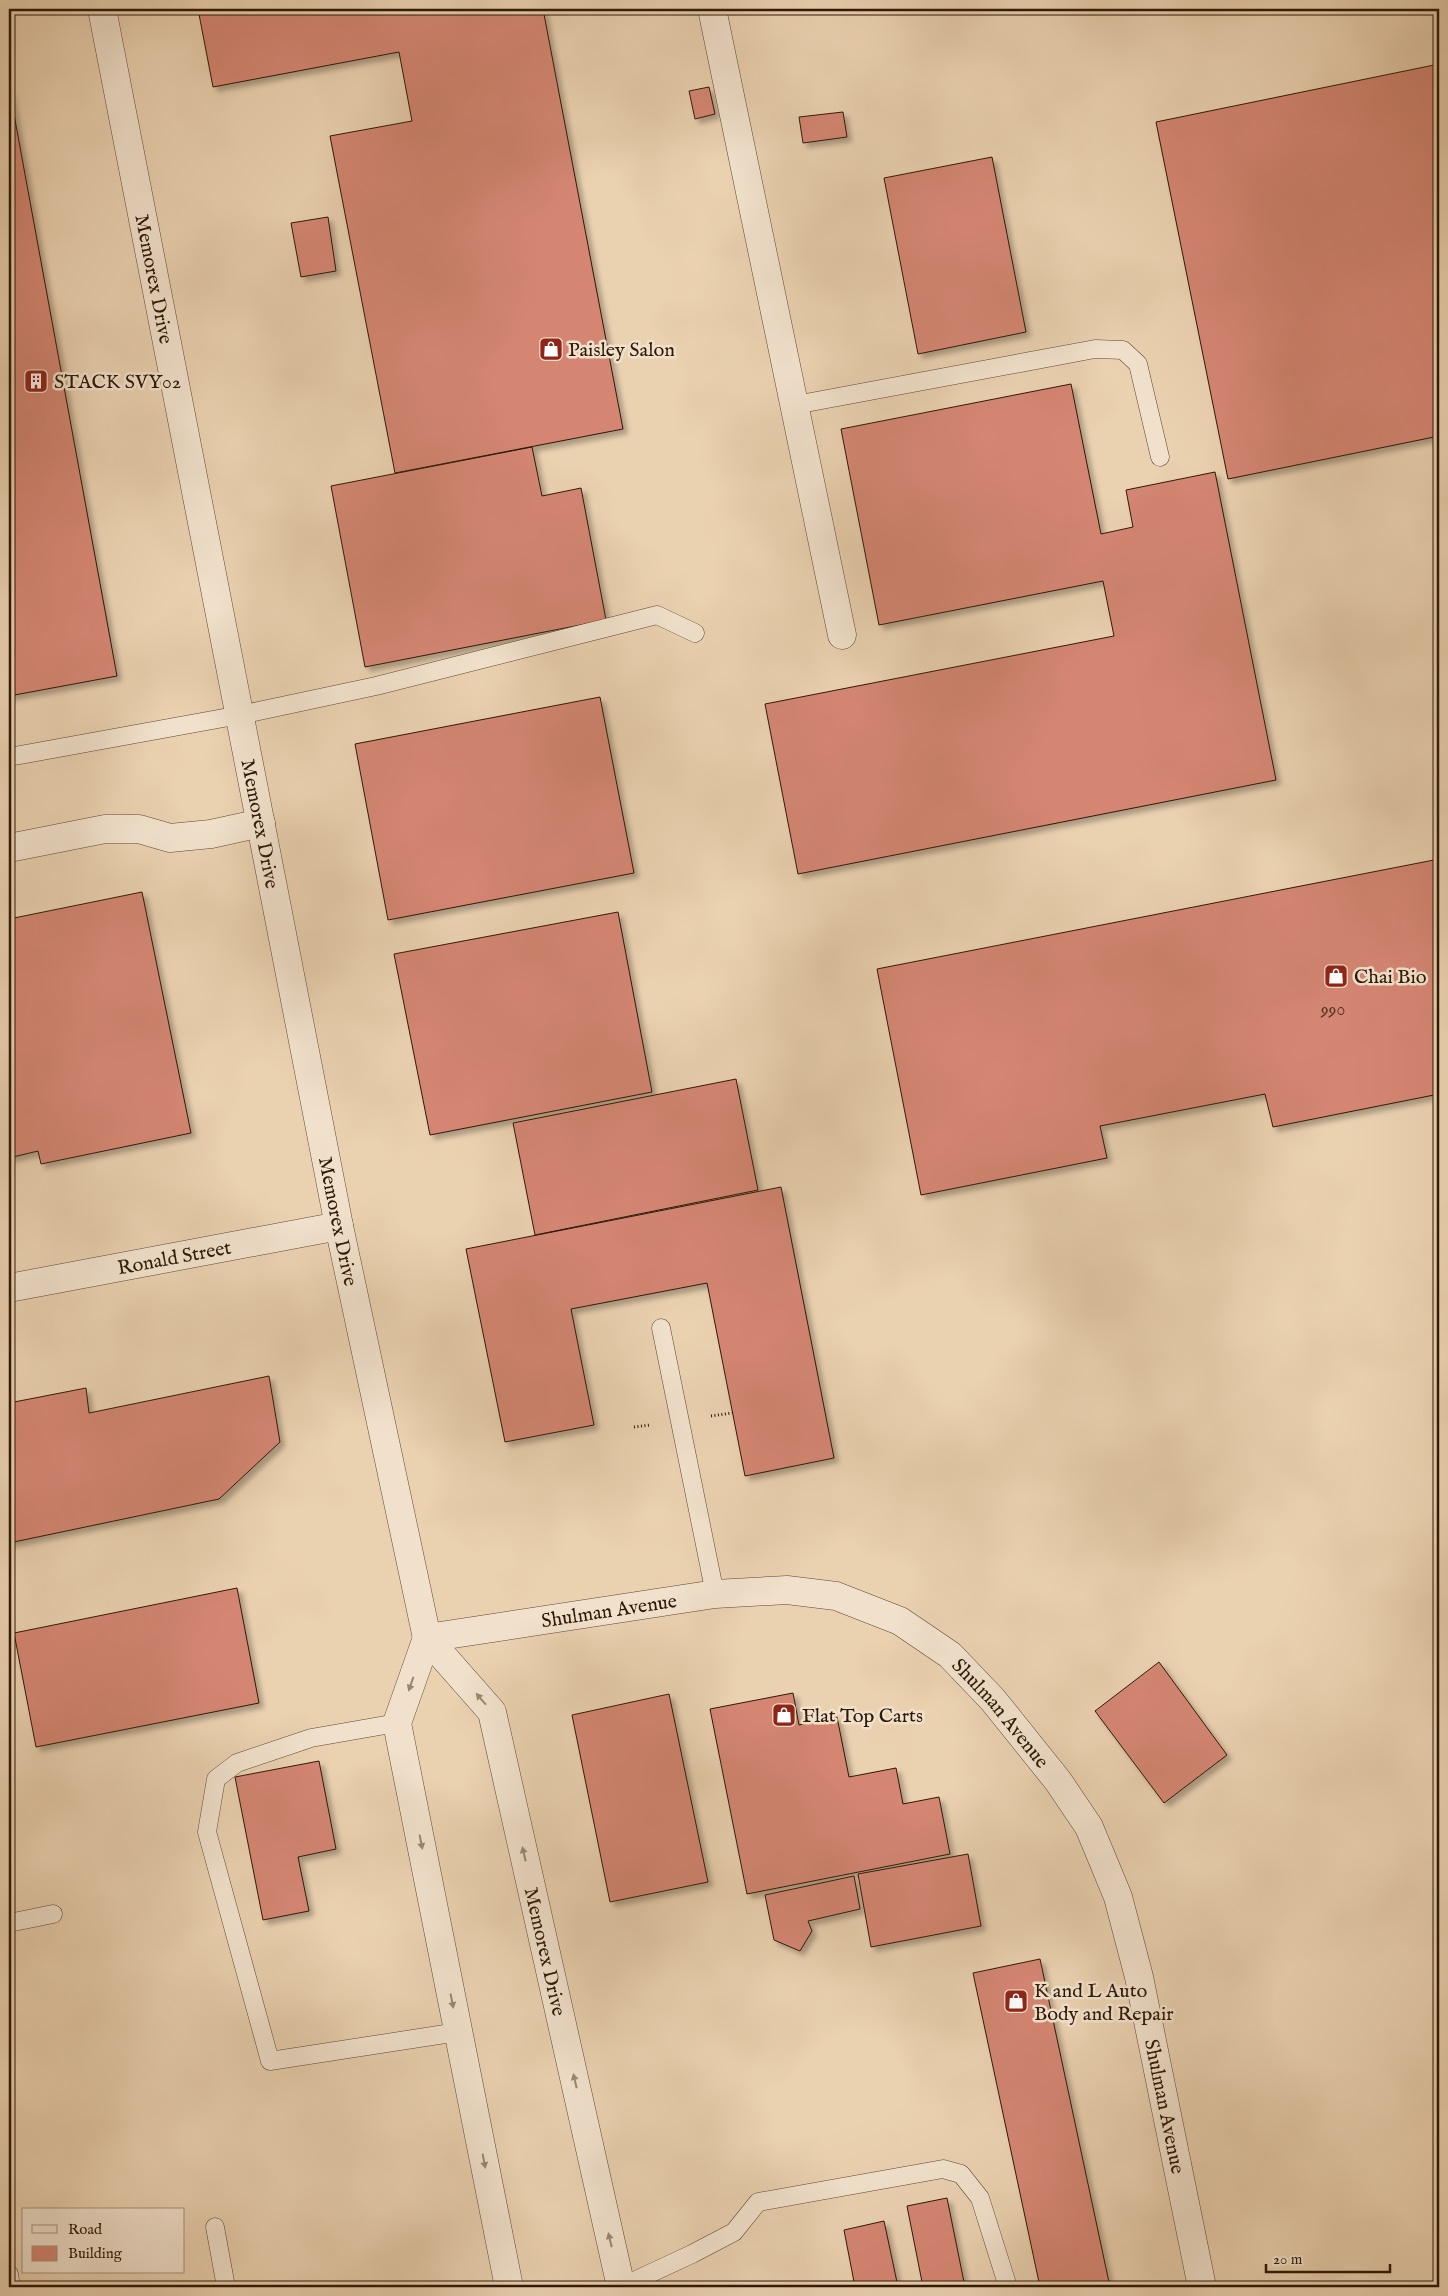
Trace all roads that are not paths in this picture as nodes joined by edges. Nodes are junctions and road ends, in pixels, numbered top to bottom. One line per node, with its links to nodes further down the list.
1 (102, 9): 7 (street, Memorex Drive)
2 (712, 9): 3 (street)
3 (795, 405): 4 (lane); 6 (street)
4 (1160, 457)
5 (695, 633): 7 (lane)
6 (842, 635)
7 (240, 715): 8 (lane); 9 (street, Memorex Drive)
8 (9, 757)
9 (261, 823): 10 (street); 11 (street, Memorex Drive)
10 (9, 848)
11 (339, 1226): 12 (street, Ronald Street); 15 (street, Memorex Drive)
12 (9, 1288)
13 (661, 1328): 14 (lane)
14 (715, 1594): 15 (street, Shulman Avenue); 27 (street, Shulman Avenue)
15 (427, 1638): 16 (street, one-way to 16); 25 (street, Memorex Drive, one-way to 15)
16 (397, 1723): 19 (street, one-way to 19); 19 (lane)
17 (53, 1914): 18 (lane)
18 (9, 1923)
19 (458, 2032): 24 (street, one-way to 24)
20 (215, 2226): 23 (lane)
21 (9, 2274): 22 (lane)
22 (11, 2287)
23 (226, 2287)
24 (509, 2287)
25 (620, 2287): 26 (lane)
26 (1008, 2287)
27 (1202, 2287)

